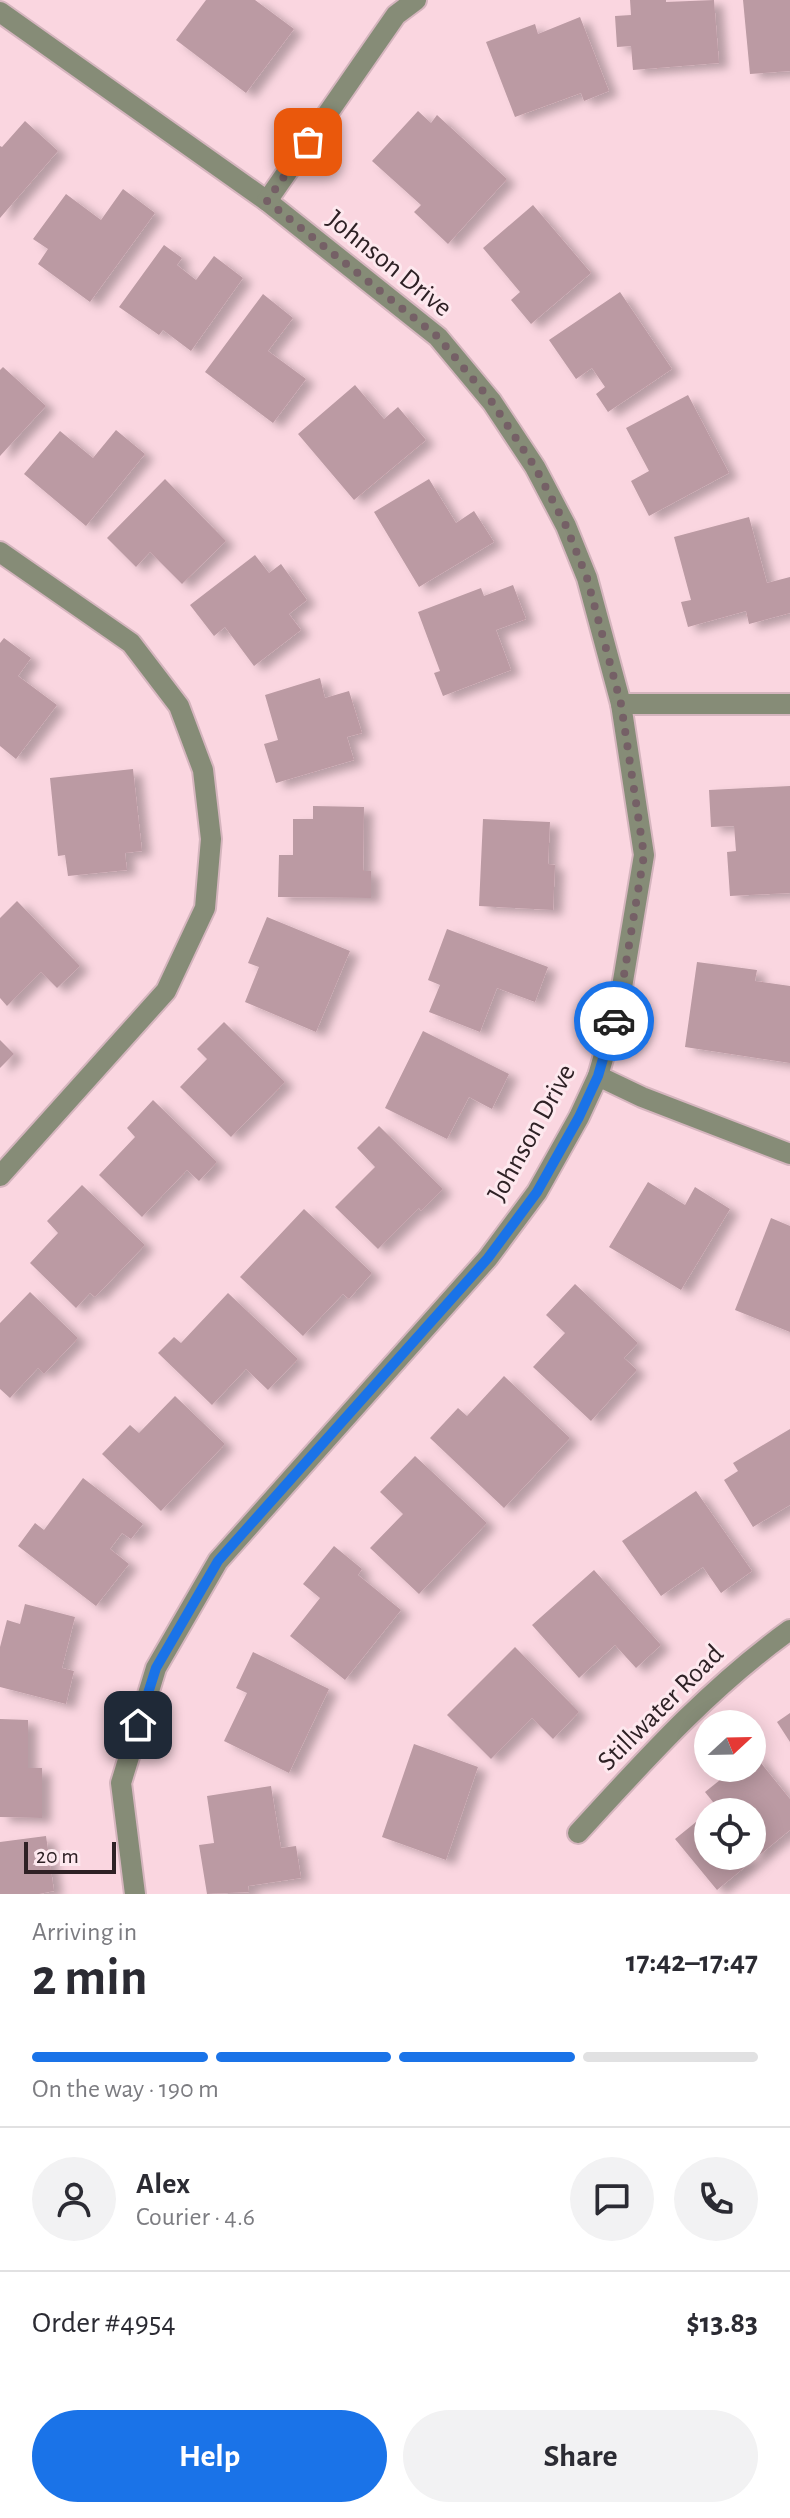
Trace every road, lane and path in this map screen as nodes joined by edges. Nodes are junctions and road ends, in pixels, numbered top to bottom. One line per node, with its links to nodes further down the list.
1 (416, 0): 3 (street)
2 (0, 12): 3 (street, Johnson Drive)
3 (267, 201): 5 (street, Johnson Drive)
4 (0, 552): 9 (street)
5 (621, 704): 6 (street); 7 (street, Johnson Drive)
6 (790, 704)
7 (598, 1076): 8 (street); 12 (street, Johnson Drive)
8 (790, 1154)
9 (0, 1176)
10 (790, 1630): 11 (street, Stillwater Road)
11 (578, 1833)
12 (135, 1894)

